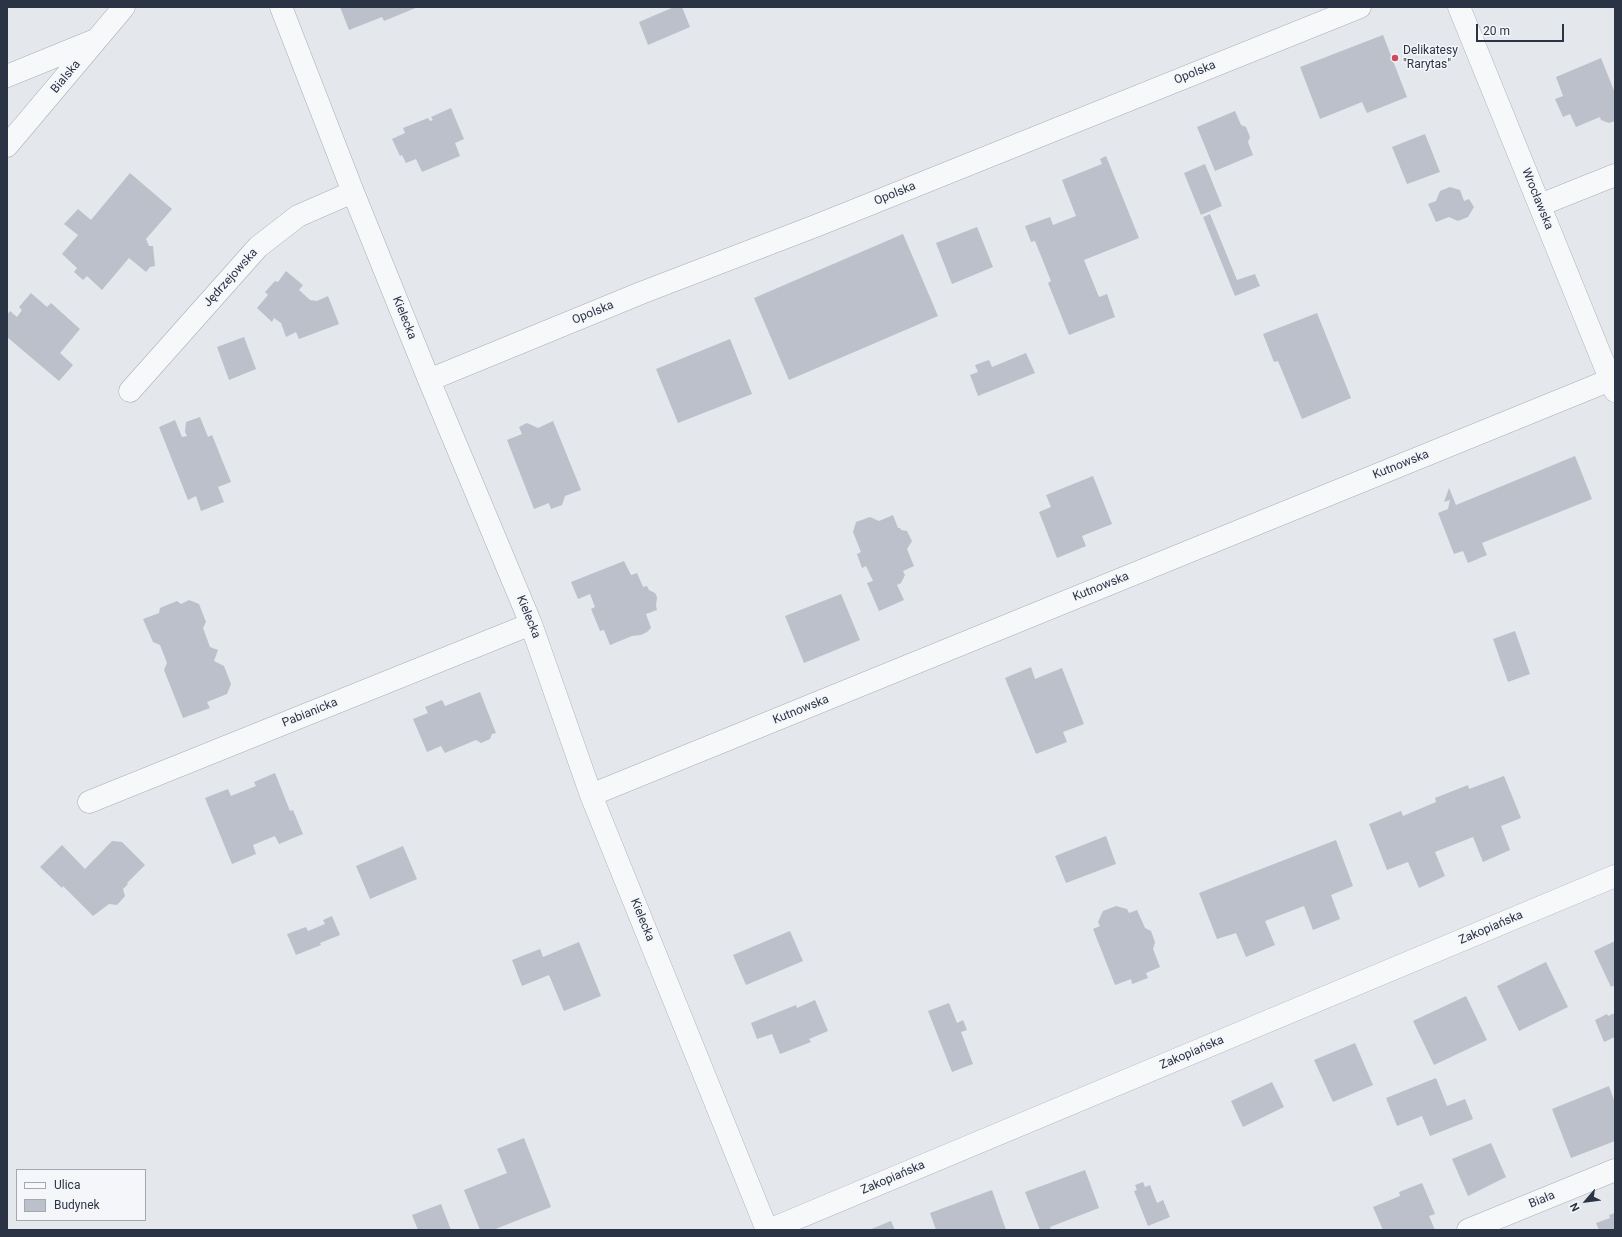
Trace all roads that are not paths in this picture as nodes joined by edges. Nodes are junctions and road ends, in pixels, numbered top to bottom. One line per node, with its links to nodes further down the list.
1 (124, 7): 5 (street, Bialska)
2 (281, 7): 9 (street, Kielecka)
3 (1360, 7): 11 (street, Opolska)
4 (1459, 7): 10 (street, Wrocławska)
5 (96, 40): 6 (street); 7 (street, Bialska)
6 (7, 76)
7 (7, 146)
8 (1615, 175): 10 (street)
9 (353, 192): 11 (street, Kielecka); 13 (street, Jędrzejowska)
10 (1540, 205): 12 (street, Wrocławska)
11 (429, 380): 14 (street, Kielecka)
12 (1613, 386): 15 (street, Kutnowska)
13 (130, 391)
14 (531, 624): 15 (street, Kielecka); 16 (street, Pabianicka)
15 (591, 795): 19 (street, Kielecka)
16 (89, 802)
17 (1615, 876): 19 (street, Zakopiańska)
18 (1615, 1170): 20 (street, Biała)
19 (768, 1230)
20 (1468, 1230)

